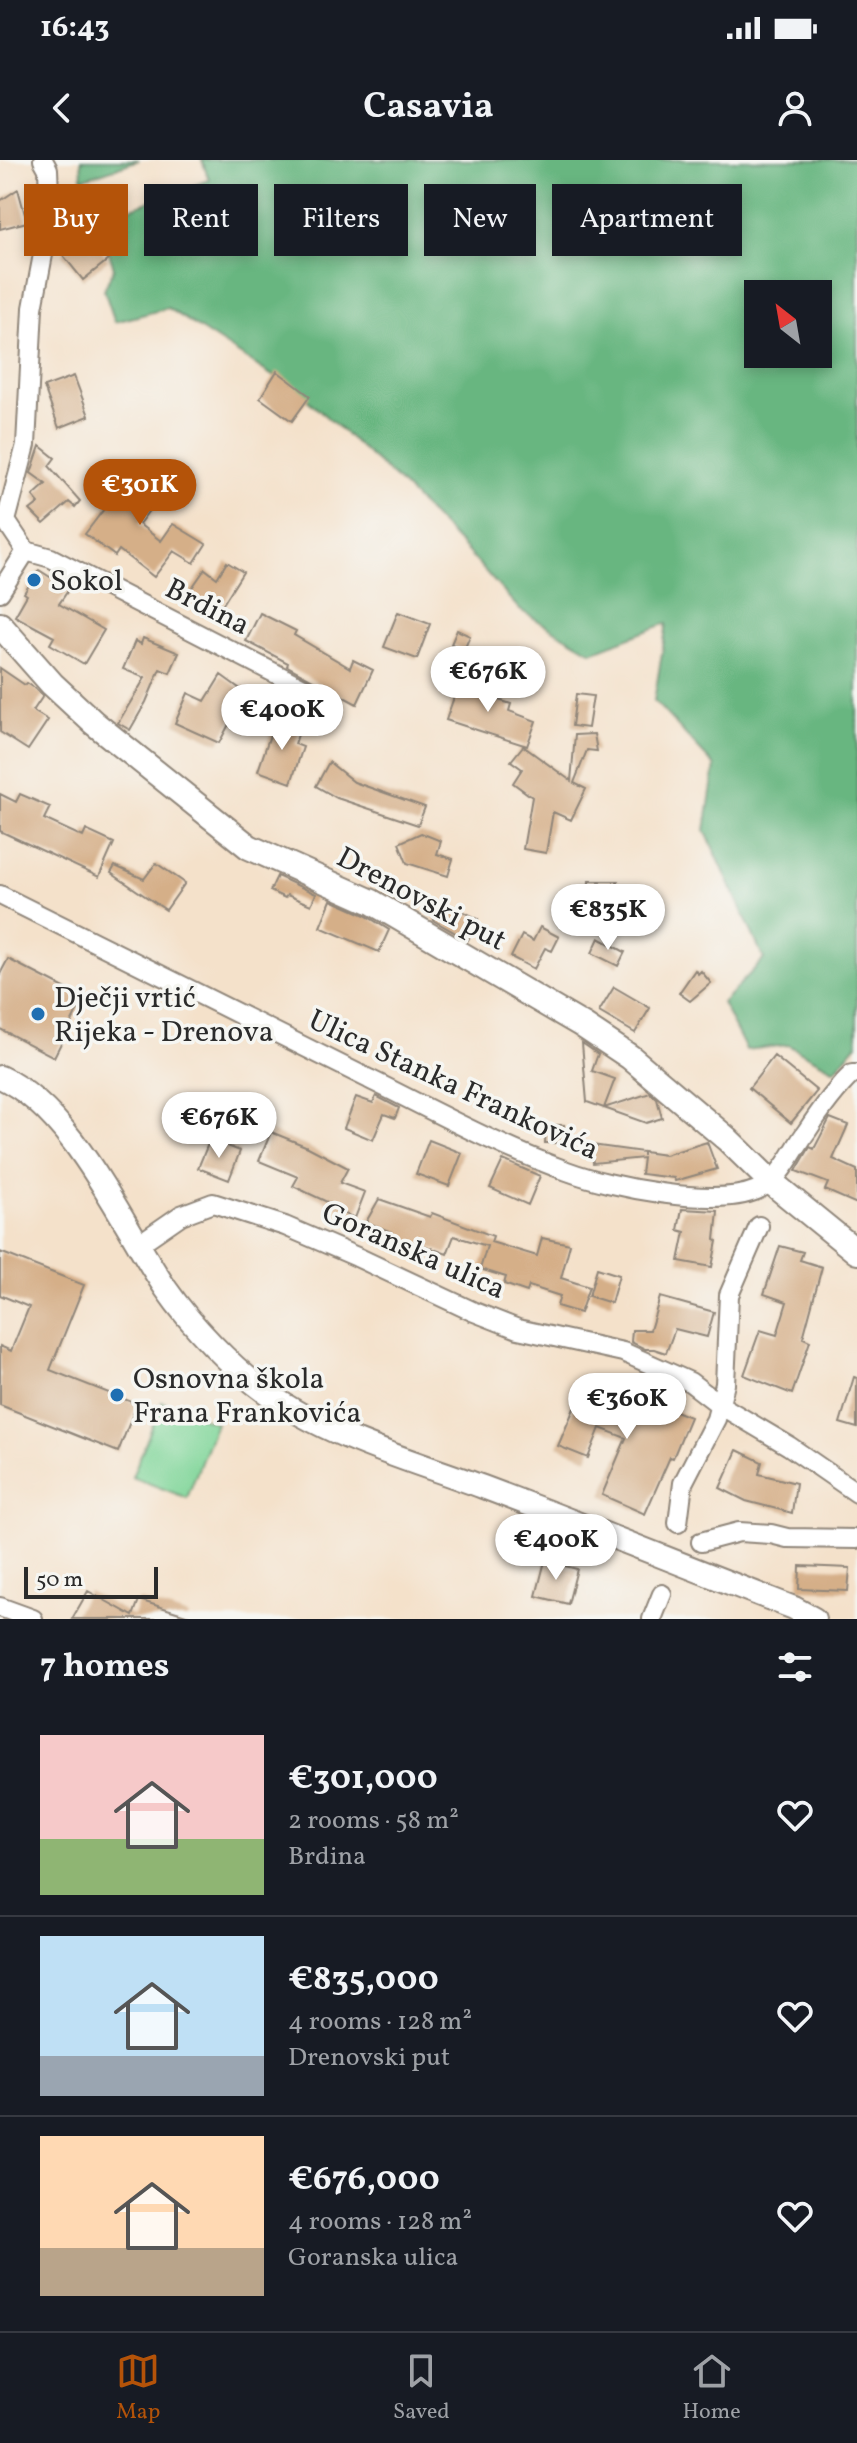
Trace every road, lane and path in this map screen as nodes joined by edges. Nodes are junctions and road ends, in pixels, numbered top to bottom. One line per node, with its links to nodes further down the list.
1 (43, 160): 2 (street)
2 (26, 551): 3 (street); 5 (street, Brdina)
3 (0, 592)
4 (0, 625): 9 (main road, Drenovski put)
5 (319, 696)
6 (0, 895): 9 (street, Ulica Stanka Frankovića)
7 (857, 1074): 9 (street)
8 (0, 1077): 11 (street)
9 (771, 1182): 12 (main road, Drenovski put)
10 (759, 1226): 13 (street)
11 (139, 1244): 13 (street, Goranska ulica); 22 (street)
12 (857, 1252)
13 (720, 1405): 14 (street, Goranska ulica); 15 (street)
14 (857, 1493)
15 (678, 1523)
16 (857, 1539): 17 (street)
17 (701, 1542)
18 (662, 1594): 21 (street)
19 (0, 1607): 20 (street)
20 (33, 1619)
21 (652, 1619)
22 (814, 1619)

